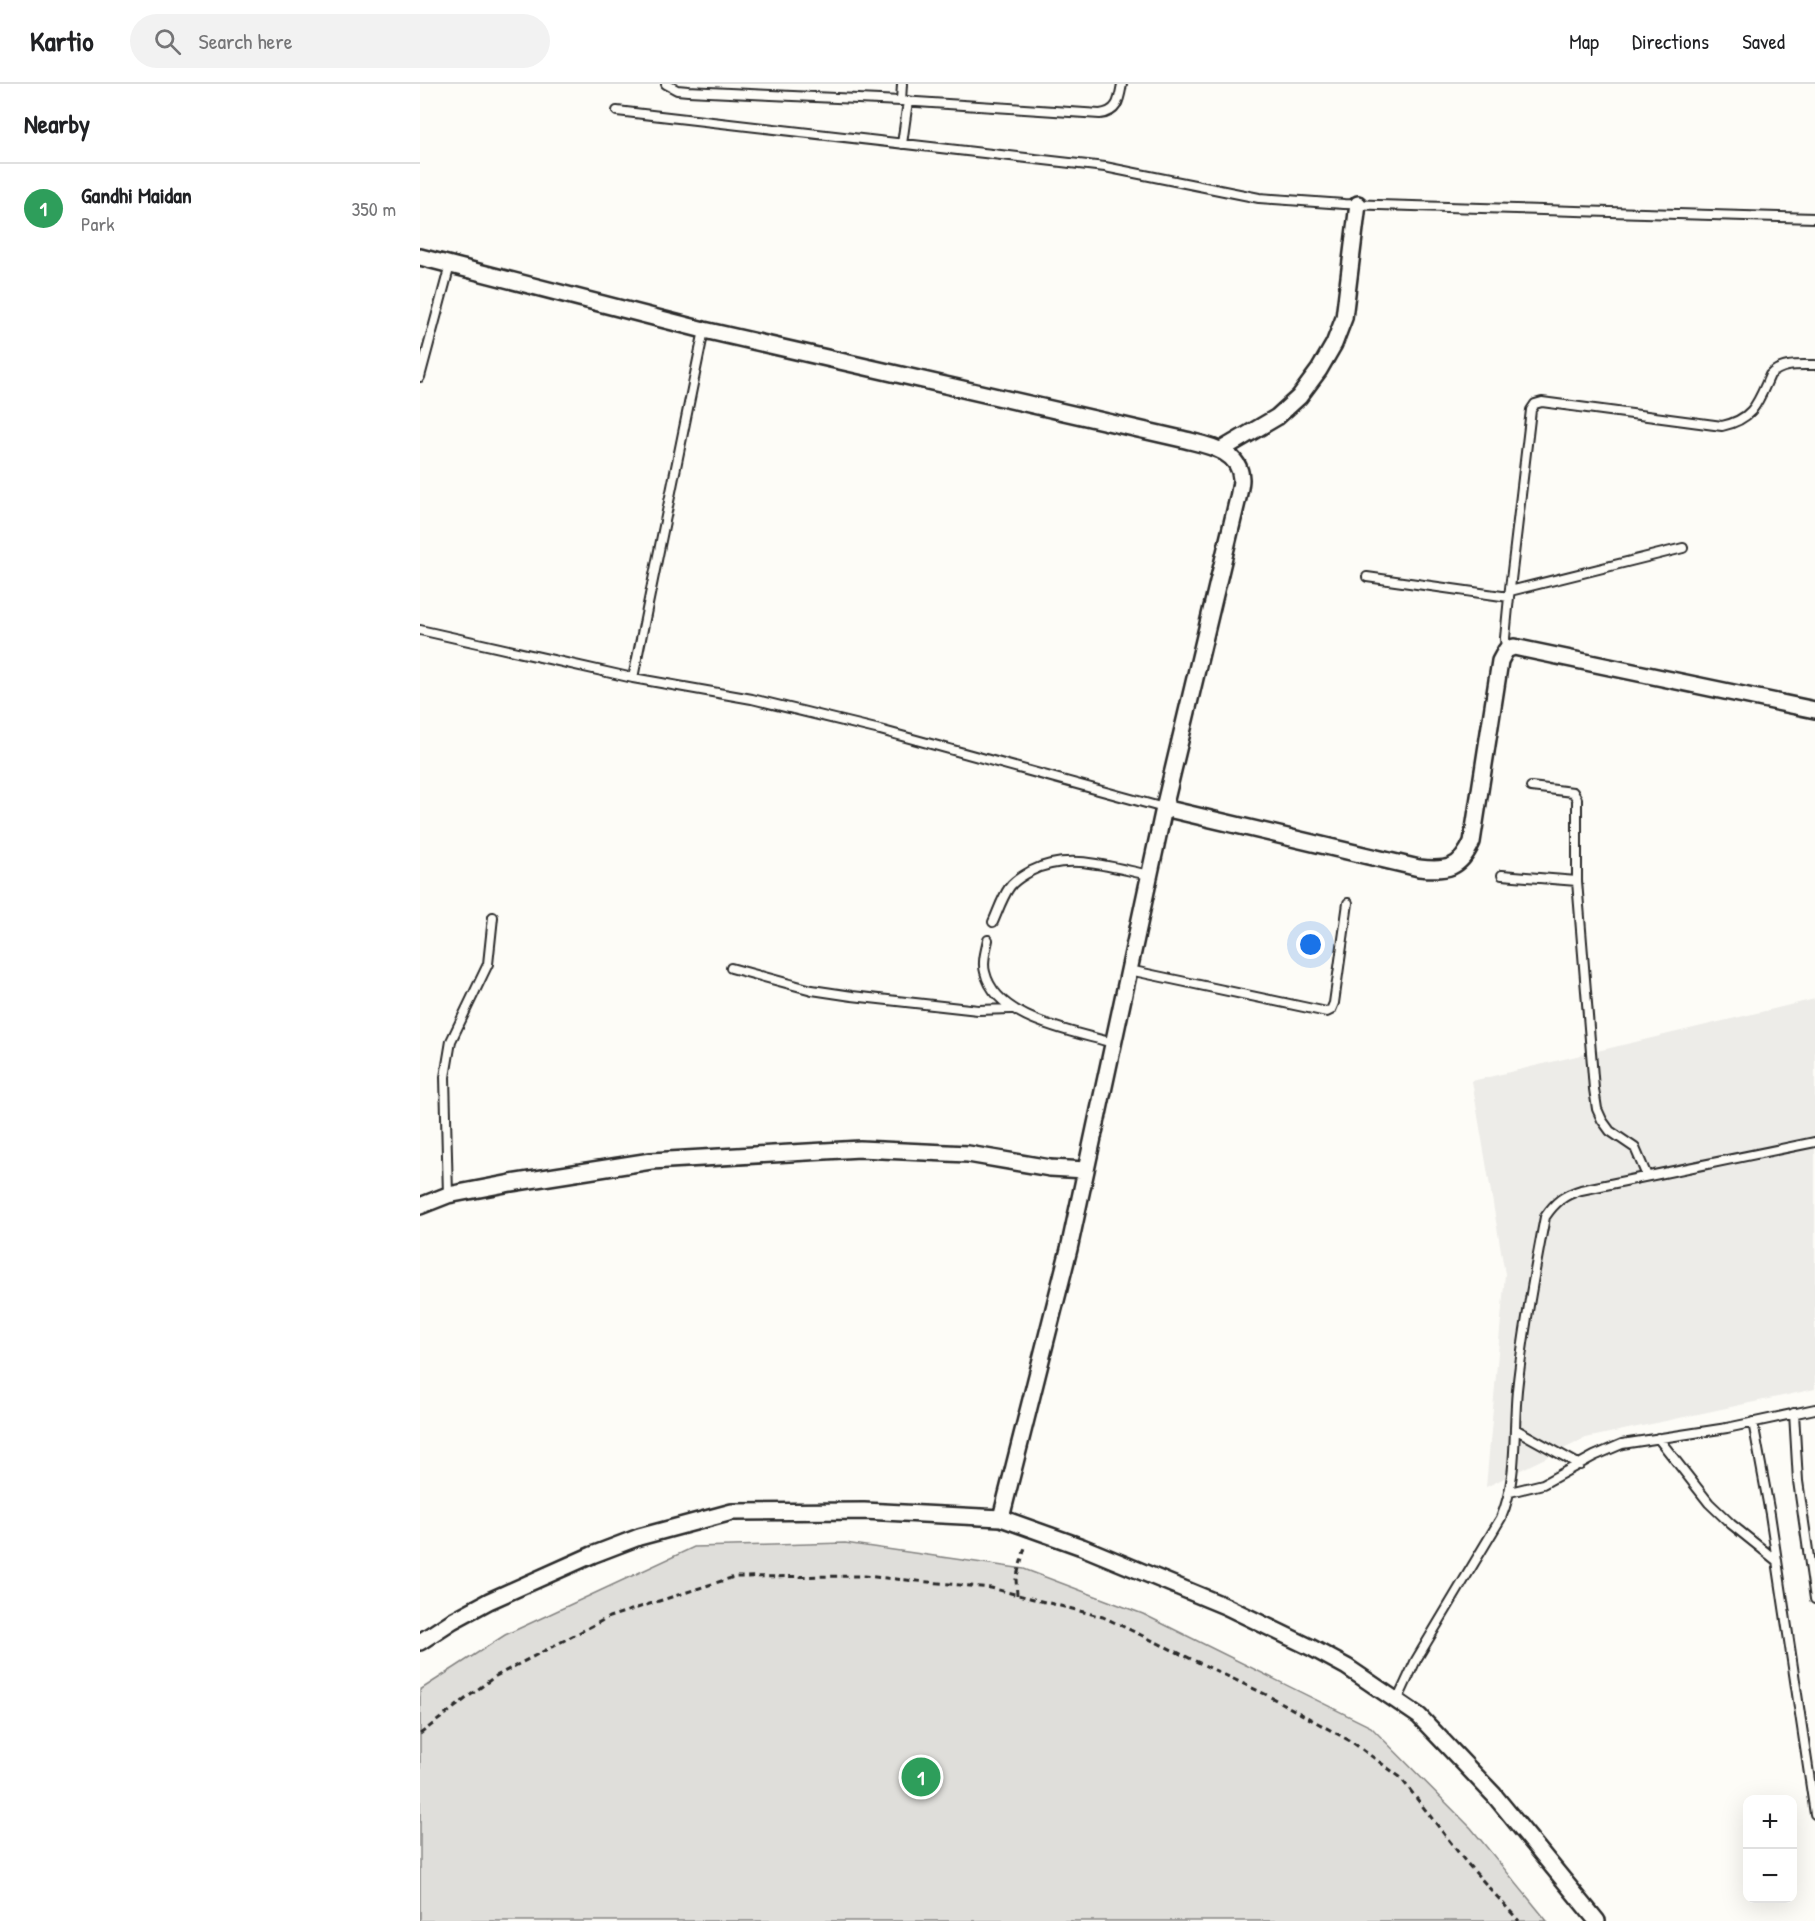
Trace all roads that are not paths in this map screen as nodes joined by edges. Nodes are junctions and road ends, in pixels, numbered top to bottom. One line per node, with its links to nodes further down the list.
1 (666, 84): 4 (lane)
2 (902, 84): 4 (lane)
3 (1122, 84): 4 (lane)
4 (905, 101): 6 (lane)
5 (617, 111): 6 (lane)
6 (902, 144): 7 (lane)
7 (1358, 204): 8 (lane); 14 (street)
8 (1815, 218)
9 (420, 257): 10 (street)
10 (450, 265): 11 (street); 13 (lane)
11 (704, 330): 14 (street); 20 (lane)
12 (1815, 365): 17 (lane)
13 (420, 377)
14 (1221, 450): 23 (street)
15 (1683, 548): 17 (lane)
16 (1367, 577): 17 (lane)
17 (1510, 594): 19 (lane)
18 (420, 630): 20 (lane)
19 (1506, 651): 21 (street); 23 (street)
20 (633, 678): 23 (lane)
21 (1815, 710)
22 (1531, 787): 26 (lane)
23 (1164, 808): 24 (street)
24 (1149, 874): 29 (lane); 32 (street)
25 (1502, 875): 26 (lane)
26 (1577, 881): 37 (lane)
27 (1348, 903): 32 (lane)
28 (493, 917): 38 (lane)
29 (993, 922)
30 (988, 940): 33 (lane)
31 (731, 968): 33 (lane)
32 (1129, 970): 34 (street)
33 (1011, 1009): 34 (lane)
34 (1113, 1043): 36 (street)
35 (1815, 1142): 37 (lane)
36 (1086, 1170): 38 (street); 47 (street)
37 (1647, 1176): 43 (lane)
38 (448, 1196): 39 (street)
39 (420, 1206)
40 (1815, 1409): 41 (lane)
41 (1794, 1413): 42 (lane); 49 (lane)
42 (1753, 1422): 44 (lane); 50 (lane)
43 (1515, 1429): 45 (lane); 46 (lane)
44 (1658, 1438): 45 (lane); 50 (lane)
45 (1580, 1464): 46 (lane)
46 (1510, 1492): 53 (lane)
47 (1001, 1518): 52 (street); 53 (street)
48 (1815, 1537): 49 (lane)
49 (1808, 1549): 51 (lane)
50 (1777, 1561): 54 (lane)
51 (1815, 1599)
52 (420, 1642)
53 (1397, 1701): 55 (street)
54 (1815, 1814)
55 (1597, 1921)

